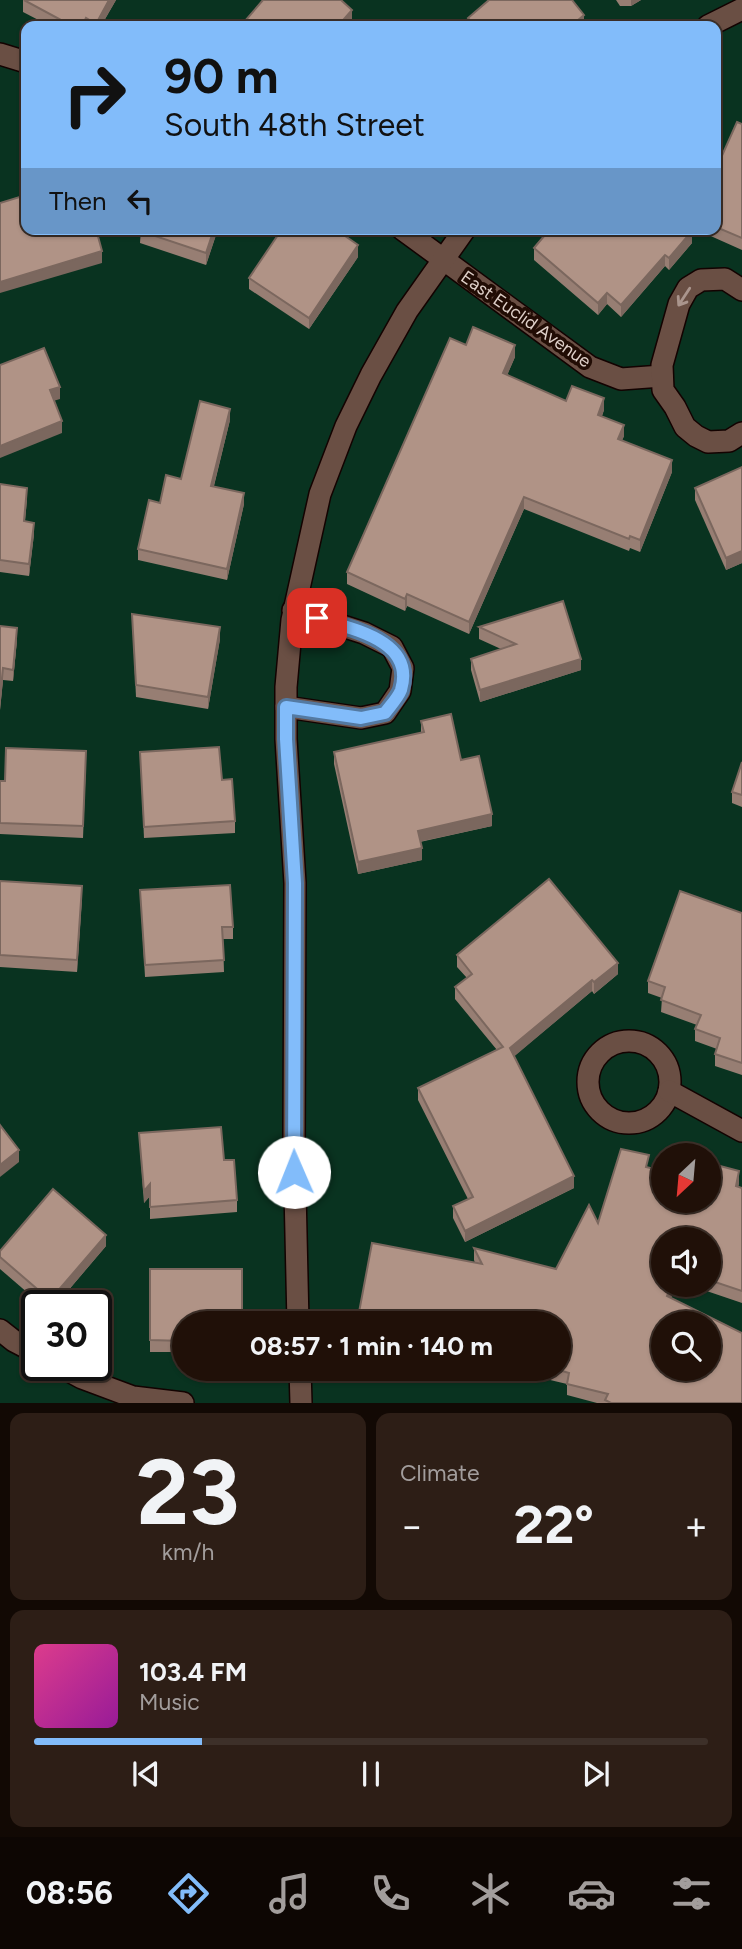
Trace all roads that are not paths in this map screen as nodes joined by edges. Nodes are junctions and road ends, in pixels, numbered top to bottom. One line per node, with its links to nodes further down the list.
1 (742, 9): 2 (street)
2 (718, 21)
3 (0, 54): 4 (street)
4 (21, 60)
5 (410, 235): 7 (street, East Euclid Avenue)
6 (461, 235): 7 (street)
7 (444, 260): 9 (street, East Euclid Avenue); 11 (street)
8 (742, 290): 9 (street, one-way to 9)
9 (662, 376): 10 (street)
10 (742, 433)
11 (293, 610): 12 (street); 12 (street)
12 (286, 707): 15 (street)
13 (669, 1091): 14 (street)
14 (742, 1131)
15 (298, 1311)
16 (0, 1330): 17 (street)
17 (21, 1345)
18 (90, 1381): 20 (street)
19 (300, 1381): 21 (street)
20 (183, 1403)
21 (301, 1403)

